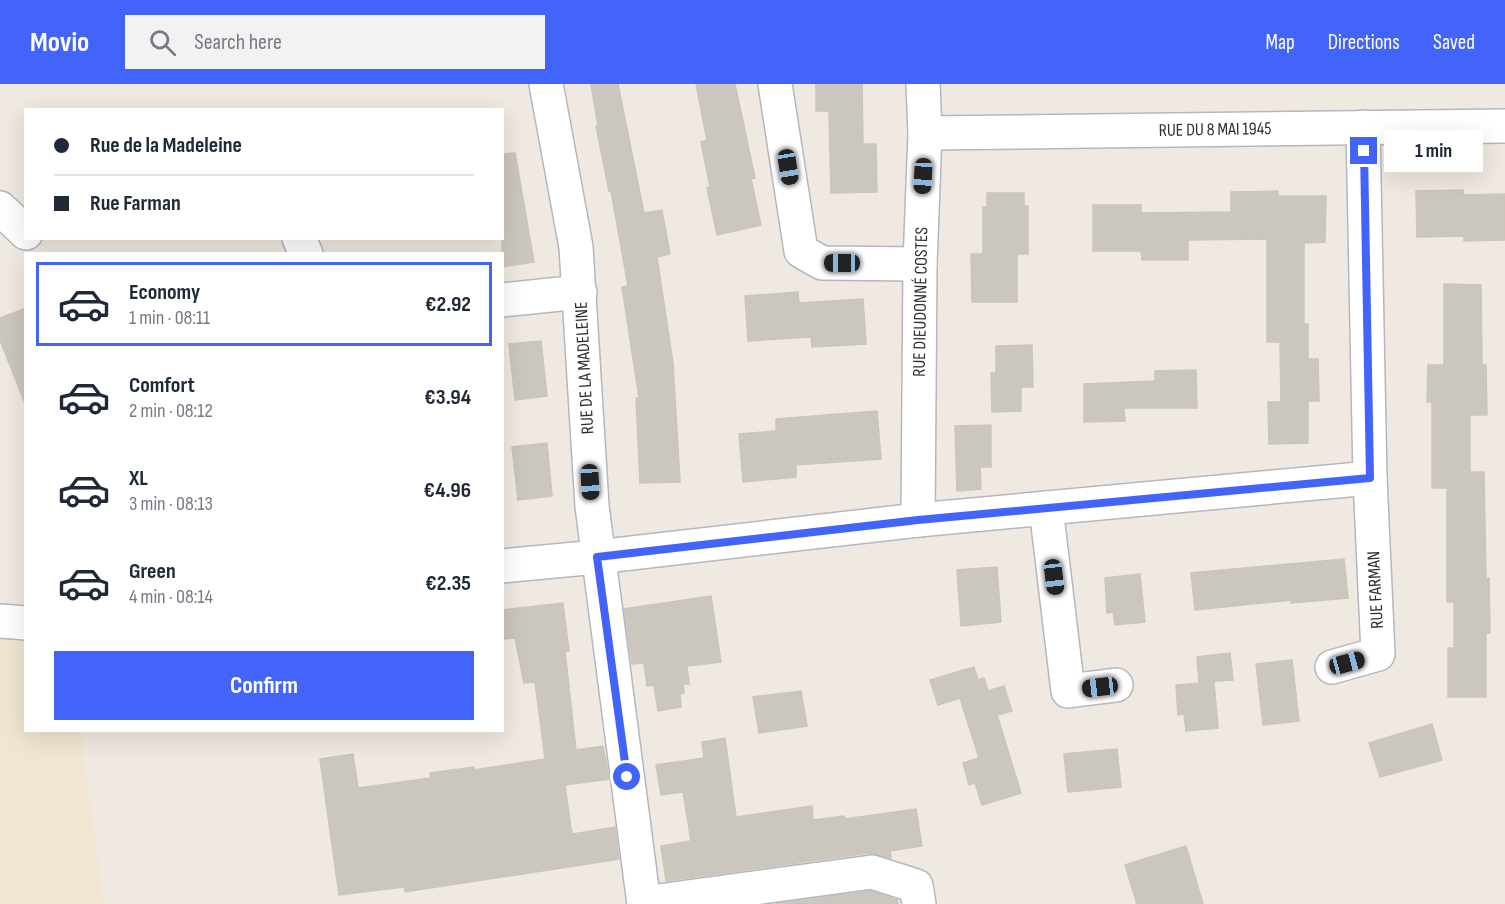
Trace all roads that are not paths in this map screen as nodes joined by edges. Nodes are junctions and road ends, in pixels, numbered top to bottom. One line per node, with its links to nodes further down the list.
1 (546, 84): 10 (street, RUE DE LA MADELEINE)
2 (775, 84): 9 (street)
3 (923, 84): 6 (street, RUE DIEUDONNÉ COSTES)
4 (1505, 126): 5 (street, RUE DU 8 MAI 1945)
5 (1363, 128): 6 (street, RUE DU 8 MAI 1945); 12 (street, RUE FARMAN)
6 (925, 133): 9 (street, RUE DIEUDONNÉ COSTES)
7 (31, 240): 8 (street)
8 (41, 252)
9 (920, 264): 14 (street, RUE DIEUDONNÉ COSTES)
10 (580, 291): 11 (street); 15 (street, RUE DE LA MADELEINE)
11 (504, 300)
12 (1370, 478): 13 (street); 19 (street, RUE FARMAN)
13 (1046, 508): 14 (street); 20 (street)
14 (918, 520): 15 (street)
15 (597, 557): 16 (street); 21 (street, RUE DE LA MADELEINE)
16 (504, 566)
17 (0, 621): 18 (street)
18 (24, 623)
19 (1332, 667)
20 (1116, 685)
21 (644, 904): 22 (street)
22 (919, 904)

